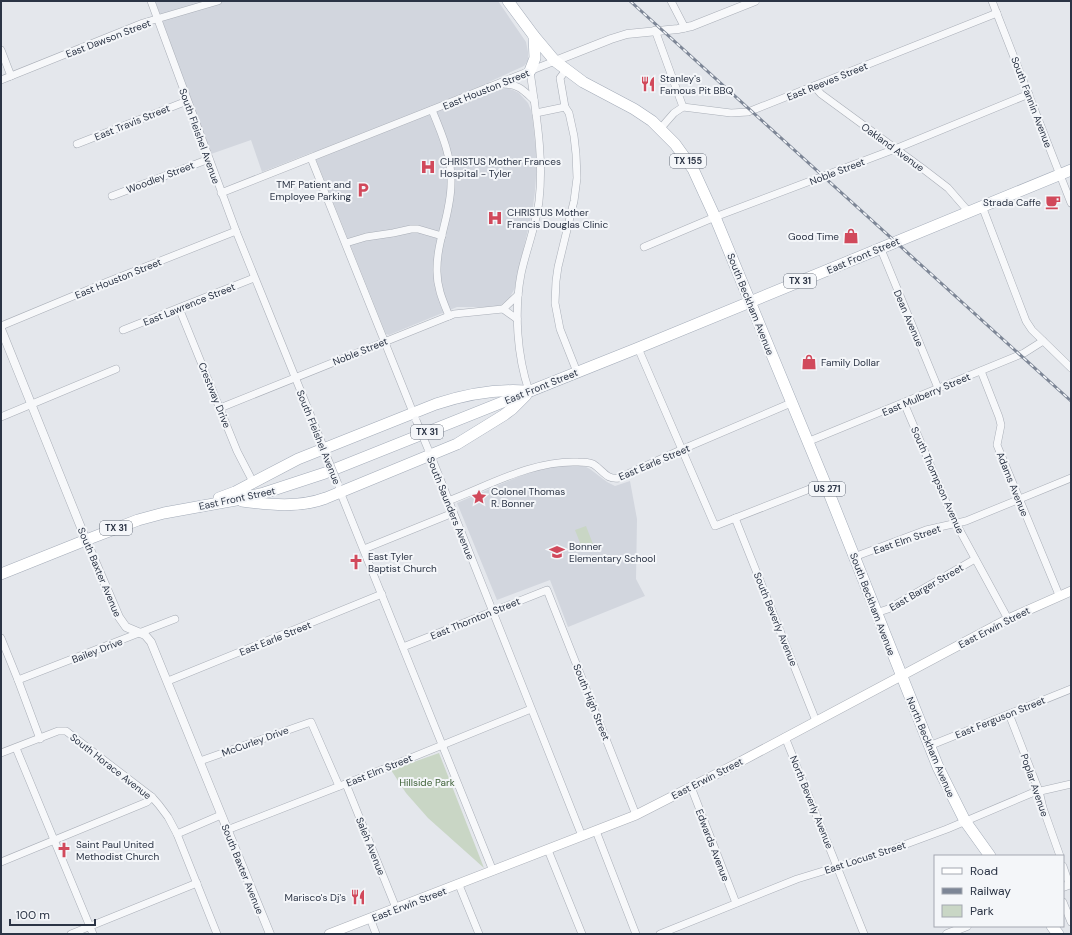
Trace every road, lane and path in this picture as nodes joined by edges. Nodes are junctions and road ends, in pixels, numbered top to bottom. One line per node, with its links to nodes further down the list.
1 (151, 1): 8 (street, South Fleishel Avenue)
2 (218, 1): 8 (street, East Dawson Street)
3 (508, 1): 11 (main road, South Beckham Avenue / TX 155)
4 (671, 1): 9 (street)
5 (755, 1): 9 (street, East Houston Street)
6 (992, 1): 7 (street, South Fannin Avenue)
7 (997, 13): 19 (street, East Reeves Street); 20 (street, South Fannin Avenue)
8 (157, 18): 16 (street, East Dawson Street); 22 (street, South Fleishel Avenue)
9 (685, 28): 10 (street, East Houston Street)
10 (655, 30): 13 (street, East Houston Street); 24 (street)
11 (534, 36): 13 (main road, South Beckham Avenue / TX 155); 15 (main road)
12 (1, 50): 16 (street)
13 (555, 61): 14 (main road, South Beckham Avenue / TX 155); 15 (street, East Houston Street)
14 (566, 70): 23 (street); 27 (main road, South Beckham Avenue / TX 155)
15 (530, 71): 18 (street, East Houston Street); 21 (street)
16 (11, 76): 17 (street, East Dawson Street)
17 (1, 80)
18 (499, 84): 21 (street); 25 (street, East Houston Street)
19 (814, 86): 24 (street, East Reeves Street); 29 (street, Oakland Avenue)
20 (1029, 94): 29 (street, Noble Street); 33 (street, South Fannin Avenue)
21 (534, 100): 26 (street)
22 (187, 101): 28 (street, East Travis Street); 31 (street, South Fleishel Avenue)
23 (565, 107): 26 (street); 61 (street)
24 (683, 107): 27 (street)
25 (432, 110): 30 (street, East Houston Street); 41 (street)
26 (536, 113): 46 (street)
27 (660, 129): 39 (main road, South Beckham Avenue / TX 155)
28 (77, 144)
29 (895, 149): 38 (street, Oakland Avenue); 39 (street, Noble Street)
30 (311, 158): 34 (street, East Houston Street); 42 (street, South Saunders Avenue)
31 (209, 159): 34 (street, South Fleishel Avenue); 35 (street, Woodley Street)
32 (1071, 170): 33 (main road, East Front Street / TX 31)
33 (1060, 174): 36 (street, South Fannin Avenue); 37 (main road, East Front Street / TX 31)
34 (221, 193): 40 (street, South Fleishel Avenue)
35 (112, 196)
36 (1071, 203)
37 (982, 206): 38 (main road, East Front Street / TX 31); 56 (street)
38 (968, 211): 44 (main road, East Front Street / TX 31)
39 (715, 217): 43 (street, Noble Street); 47 (main road, South Beckham Avenue / TX 155)
40 (236, 231): 45 (street, South Fleishel Avenue); 52 (street, East Houston Street)
41 (442, 236): 42 (street); 50 (street)
42 (346, 243): 55 (street, South Saunders Avenue)
43 (644, 247)
44 (880, 248): 47 (main road, East Front Street / TX 31); 63 (street, Dean Avenue)
45 (254, 278): 48 (street, East Lawrence Street); 62 (street, South Fleishel Avenue)
46 (518, 295): 49 (street); 51 (street)
47 (749, 302): 57 (main road, East Front Street / TX 31); 65 (main road, South Beckham Avenue / US 271)
48 (179, 308): 54 (street, East Lawrence Street); 68 (street, Crestway Drive)
49 (503, 309): 50 (street, Noble Street); 51 (street)
50 (449, 316): 55 (street, Noble Street)
51 (517, 319): 64 (street)
52 (1, 326)
53 (1, 329): 67 (street, South Baxter Avenue)
54 (123, 330)
55 (385, 341): 62 (street, Noble Street); 69 (street, South Saunders Avenue)
56 (1043, 341): 58 (street); 60 (street, East Mulberry Street)
57 (638, 348): 61 (main road, East Front Street / TX 31); 72 (street)
58 (1071, 368)
59 (116, 369): 67 (street)
60 (981, 371): 63 (street, East Mulberry Street); 79 (street, Adams Avenue)
61 (577, 372): 64 (main road, East Front Street / TX 31)
62 (295, 378): 68 (street, Noble Street); 74 (street, South Fleishel Avenue)
63 (938, 388): 66 (street, East Mulberry Street)
64 (529, 391): 69 (main road); 73 (main road); 80 (main road, East Front Street / TX 31)
65 (792, 403): 71 (main road, South Beckham Avenue / US 271); 72 (street, East Earle Street)
66 (904, 403): 71 (street, East Mulberry Street); 85 (street, South Thompson Avenue)
67 (32, 404): 70 (street); 86 (street, South Baxter Avenue)
68 (220, 408): 76 (street, Crestway Drive)
69 (415, 416): 73 (street, South Saunders Avenue, bridge); 74 (main road)
70 (1, 417)
71 (807, 442): 77 (main road, South Beckham Avenue / US 271)
72 (682, 449): 81 (street, East Earle Street); 84 (street)
73 (429, 452): 78 (main road); 81 (street, South Saunders Avenue)
74 (325, 453): 76 (main road); 78 (street, South Fleishel Avenue, bridge)
75 (1071, 479): 79 (street, East Elm Street)
76 (252, 482): 82 (main road)
77 (824, 483): 84 (street); 88 (main road, South Beckham Avenue / US 271)
78 (339, 488): 80 (main road); 87 (street, South Fleishel Avenue)
79 (1019, 499): 85 (street, East Elm Street); 94 (street, Adams Avenue)
80 (236, 500): 82 (main road, East Front Street / TX 31)
81 (448, 501): 83 (street, South Saunders Avenue)
82 (193, 507): 86 (main road, East Front Street / TX 31)
83 (453, 513): 87 (street); 95 (street, South Saunders Avenue)
84 (735, 518): 108 (street, South Beverly Avenue)
85 (956, 524): 88 (street, East Elm Street); 89 (street, South Thompson Avenue)
86 (86, 540): 90 (main road, East Front Street / TX 31); 99 (street, South Baxter Avenue)
87 (364, 549): 93 (street, South Fleishel Avenue)
88 (854, 557): 96 (main road, South Beckham Avenue / US 271)
89 (975, 559): 96 (street, East Barger Street); 98 (street, South Thompson Avenue)
90 (1, 574)
91 (547, 590): 95 (street, East Thornton Street); 123 (street, South High Street)
92 (1071, 590): 94 (main road, East Erwin Street)
93 (382, 594): 101 (street, South Fleishel Avenue); 104 (street, East Earle Street)
94 (1059, 595): 98 (main road, East Erwin Street)
95 (492, 611): 101 (street, East Thornton Street); 106 (street, South Saunders Avenue)
96 (876, 613): 102 (main road, South Beckham Avenue / US 271)
97 (175, 619): 99 (street, Bailey Drive)
98 (1008, 619): 102 (main road, East Erwin Street)
99 (142, 633): 103 (street, Bailey Drive); 104 (street, South Baxter Avenue)
100 (1, 638): 103 (street)
101 (403, 647): 112 (street, South Fleishel Avenue)
102 (901, 676): 108 (main road, East Erwin Street); 113 (main road, North Beckham Avenue / US 271)
103 (18, 680): 111 (street)
104 (168, 681): 116 (street, South Baxter Avenue)
105 (1071, 689): 107 (street, East Ferguson Street)
106 (530, 709): 112 (street, East Elm Street); 128 (street, South Saunders Avenue)
107 (1009, 714): 113 (street, East Ferguson Street); 120 (street, Poplar Avenue)
108 (816, 720): 110 (main road, East Erwin Street)
109 (311, 722): 116 (street, McCurley Drive); 118 (street, Saleh Avenue)
110 (785, 737): 119 (main road, East Erwin Street); 134 (street, North Beverly Avenue)
111 (40, 738): 114 (street); 121 (street, South Horace Avenue)
112 (443, 744): 118 (street, East Elm Street); 136 (street, South Fleishel Avenue)
113 (929, 746): 124 (main road, North Beckham Avenue / US 271)
114 (16, 748): 115 (street); 129 (street)
115 (1, 754)
116 (200, 761): 122 (street, South Baxter Avenue)
117 (1071, 784): 120 (street, East Locust Street)
118 (342, 785): 125 (street, East Elm Street); 142 (street, Saleh Avenue)
119 (691, 787): 123 (main road, East Erwin Street); 140 (street, Edwards Avenue)
120 (1039, 791): 124 (street, East Locust Street); 132 (street, Poplar Avenue)
121 (152, 797): 127 (street, South Horace Avenue); 129 (street)
122 (222, 815): 125 (street, South Baxter Avenue); 127 (street)
123 (636, 815): 126 (main road, East Erwin Street)
124 (966, 821): 131 (main road, North Beckham Avenue / US 271); 134 (street, East Locust Street)
125 (227, 830): 150 (street, South Baxter Avenue)
126 (596, 831): 128 (main road, East Erwin Street); 155 (street)
127 (177, 834): 137 (street, South Horace Avenue)
128 (582, 836): 130 (main road, East Erwin Street)
129 (54, 840): 133 (street); 145 (street)
130 (548, 850): 136 (main road, East Erwin Street); 154 (street)
131 (989, 855)
132 (1060, 855)
133 (1, 862)
134 (838, 867): 140 (street, East Locust Street); 157 (street, North Beverly Avenue)
135 (1064, 870): 139 (street)
136 (494, 871): 138 (main road, East Erwin Street)
137 (197, 883): 145 (street); 149 (street, South Horace Avenue)
138 (459, 884): 142 (main road, East Erwin Street); 153 (street)
139 (1068, 885)
140 (736, 903): 156 (street, East Locust Street)
141 (1064, 904): 144 (street)
142 (396, 908): 143 (main road, East Erwin Street)
143 (370, 918): 151 (main road, East Erwin Street); 152 (street)
144 (1071, 922)
145 (90, 926): 147 (street); 148 (street)
146 (964, 927): 158 (street)
147 (71, 934)
148 (93, 934)
149 (217, 934)
150 (270, 934)
151 (329, 934)
152 (376, 934)
153 (479, 934)
154 (582, 934)
155 (636, 934)
156 (660, 934)
157 (864, 934)
158 (947, 934)

